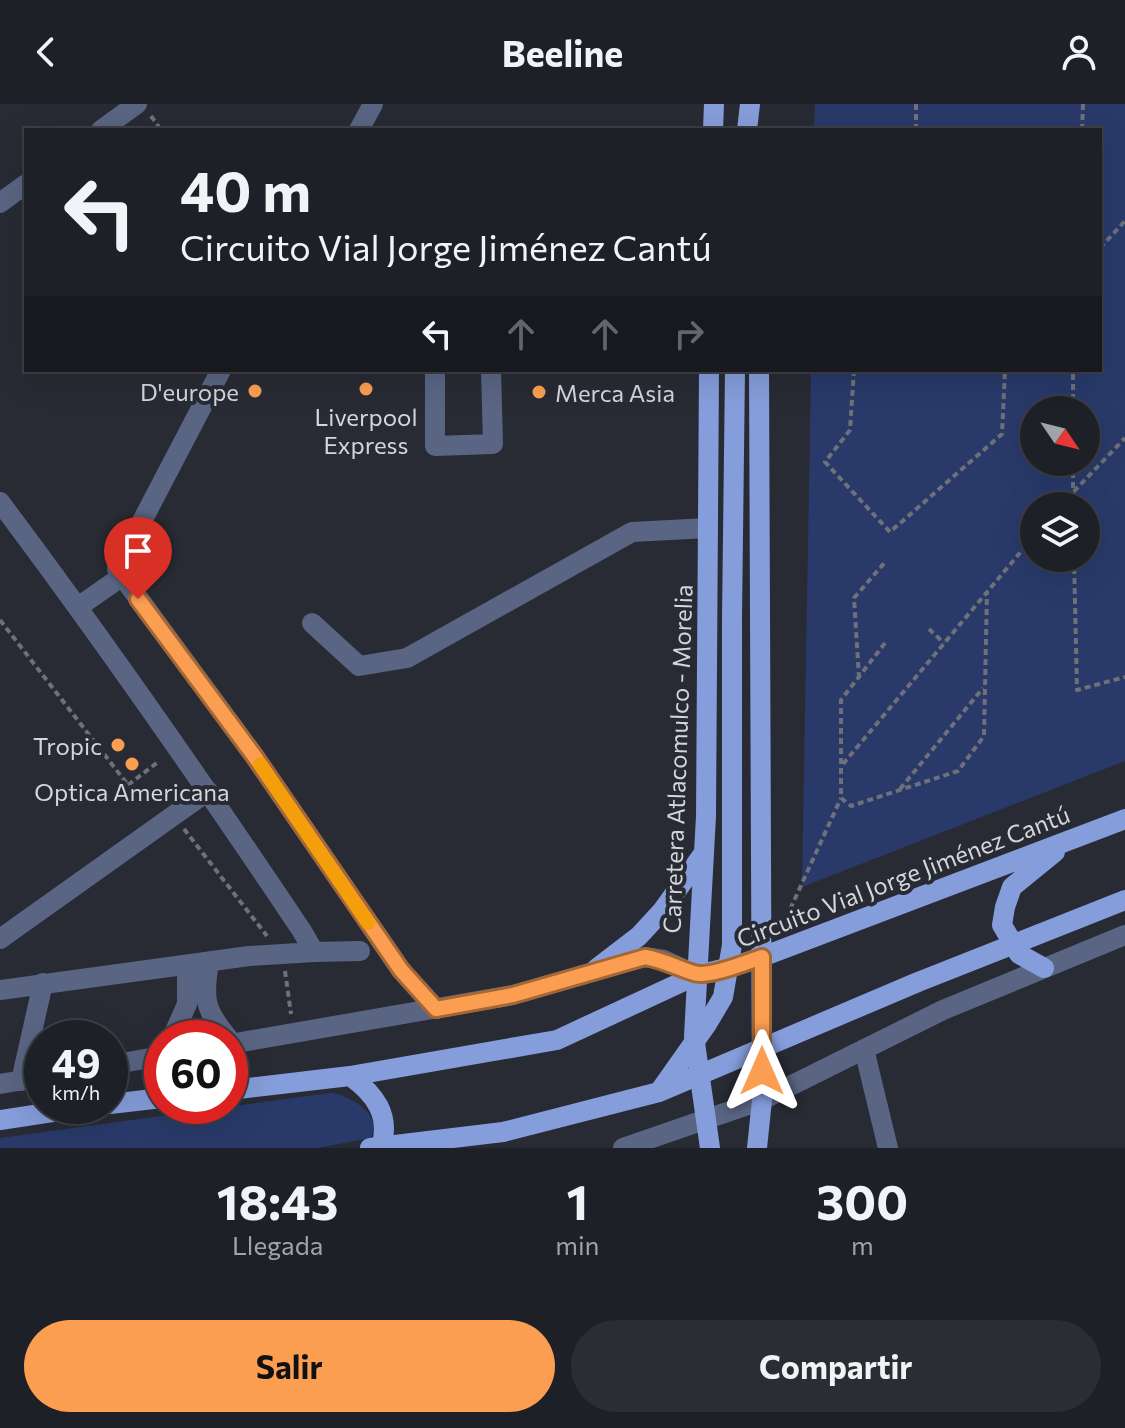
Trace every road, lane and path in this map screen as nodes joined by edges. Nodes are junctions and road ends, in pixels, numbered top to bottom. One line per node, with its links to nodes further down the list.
1 (137, 104): 8 (street)
2 (373, 104): 9 (street)
3 (714, 104): 10 (main road)
4 (750, 104): 11 (main road)
5 (757, 104): 12 (main road)
6 (916, 104): 13 (path)
7 (1083, 104): 14 (path)
8 (104, 128)
9 (360, 128)
10 (713, 128)
11 (747, 128)
12 (757, 128)
13 (916, 128)
14 (1082, 128)
15 (24, 185): 16 (street)
16 (0, 203)
17 (1125, 221): 18 (path)
18 (1102, 246)
19 (220, 372): 37 (street)
20 (435, 372): 21 (street)
21 (491, 372)
22 (709, 372): 33 (main road, Carretera Atlacomulco - Morelia)
23 (735, 372): 77 (main road, bridge)
24 (759, 372): 61 (main road)
25 (854, 372): 26 (path)
26 (1005, 372)
27 (1073, 372): 28 (path)
28 (1073, 396)
29 (1125, 438): 31 (path)
30 (1073, 476): 31 (path)
31 (1073, 491)
32 (0, 502): 39 (street)
33 (708, 528): 40 (street); 55 (main road, Carretera Atlacomulco - Morelia)
34 (1020, 552): 38 (path)
35 (886, 561): 45 (path)
36 (1074, 572): 44 (path)
37 (121, 577): 39 (street); 69 (street)
38 (987, 591): 43 (path); 46 (path)
39 (78, 607): 50 (street)
40 (312, 623)
41 (929, 629): 43 (path)
42 (885, 643): 45 (path)
43 (944, 643): 48 (path)
44 (1125, 677)
45 (859, 678): 48 (path)
46 (985, 686): 51 (path); 51 (path)
47 (158, 762): 49 (path)
48 (842, 765): 52 (path)
49 (128, 785)
50 (208, 791): 58 (street); 60 (street)
51 (899, 791): 52 (path)
52 (841, 798): 61 (path)
53 (1125, 819): 54 (main road, Circuito Vial Jorge Jiménez Cantú)
54 (1071, 840): 61 (main road, Circuito Vial Jorge Jiménez Cantú); 64 (main road)
55 (703, 854): 65 (main road); 66 (main road, Carretera Atlacomulco - Morelia)
56 (1125, 900): 77 (main road, bridge)
57 (1125, 935): 64 (street)
58 (0, 939)
59 (360, 951): 60 (street)
60 (314, 952): 62 (street)
61 (762, 957): 66 (main road, Circuito Vial Jorge Jiménez Cantú); 78 (main road)
62 (209, 962): 63 (street); 71 (street)
63 (187, 966): 67 (street); 70 (street)
64 (1044, 968): 73 (street)
65 (596, 969): 66 (street); 69 (street)
66 (697, 975): 74 (main road, Circuito Vial Jorge Jiménez Cantú); 81 (main road, Carretera Atlacomulco - Morelia)
67 (43, 983): 68 (street); 75 (street)
68 (0, 990)
69 (436, 1009): 72 (street)
70 (180, 1020)
71 (214, 1020)
72 (248, 1039)
73 (864, 1049): 78 (street); 87 (street)
74 (350, 1076): 76 (main road, Circuito Vial Jorge Jiménez Cantú); 83 (main road)
75 (14, 1080)
76 (248, 1088)
77 (659, 1092): 82 (main road, bridge)
78 (762, 1100): 81 (street); 86 (main road)
79 (24, 1116): 80 (main road)
80 (0, 1120)
81 (706, 1121): 84 (street); 85 (main road, Carretera Atlacomulco - Morelia)
82 (370, 1148)
83 (381, 1148)
84 (623, 1148)
85 (710, 1148)
86 (757, 1148)
87 (888, 1148)

